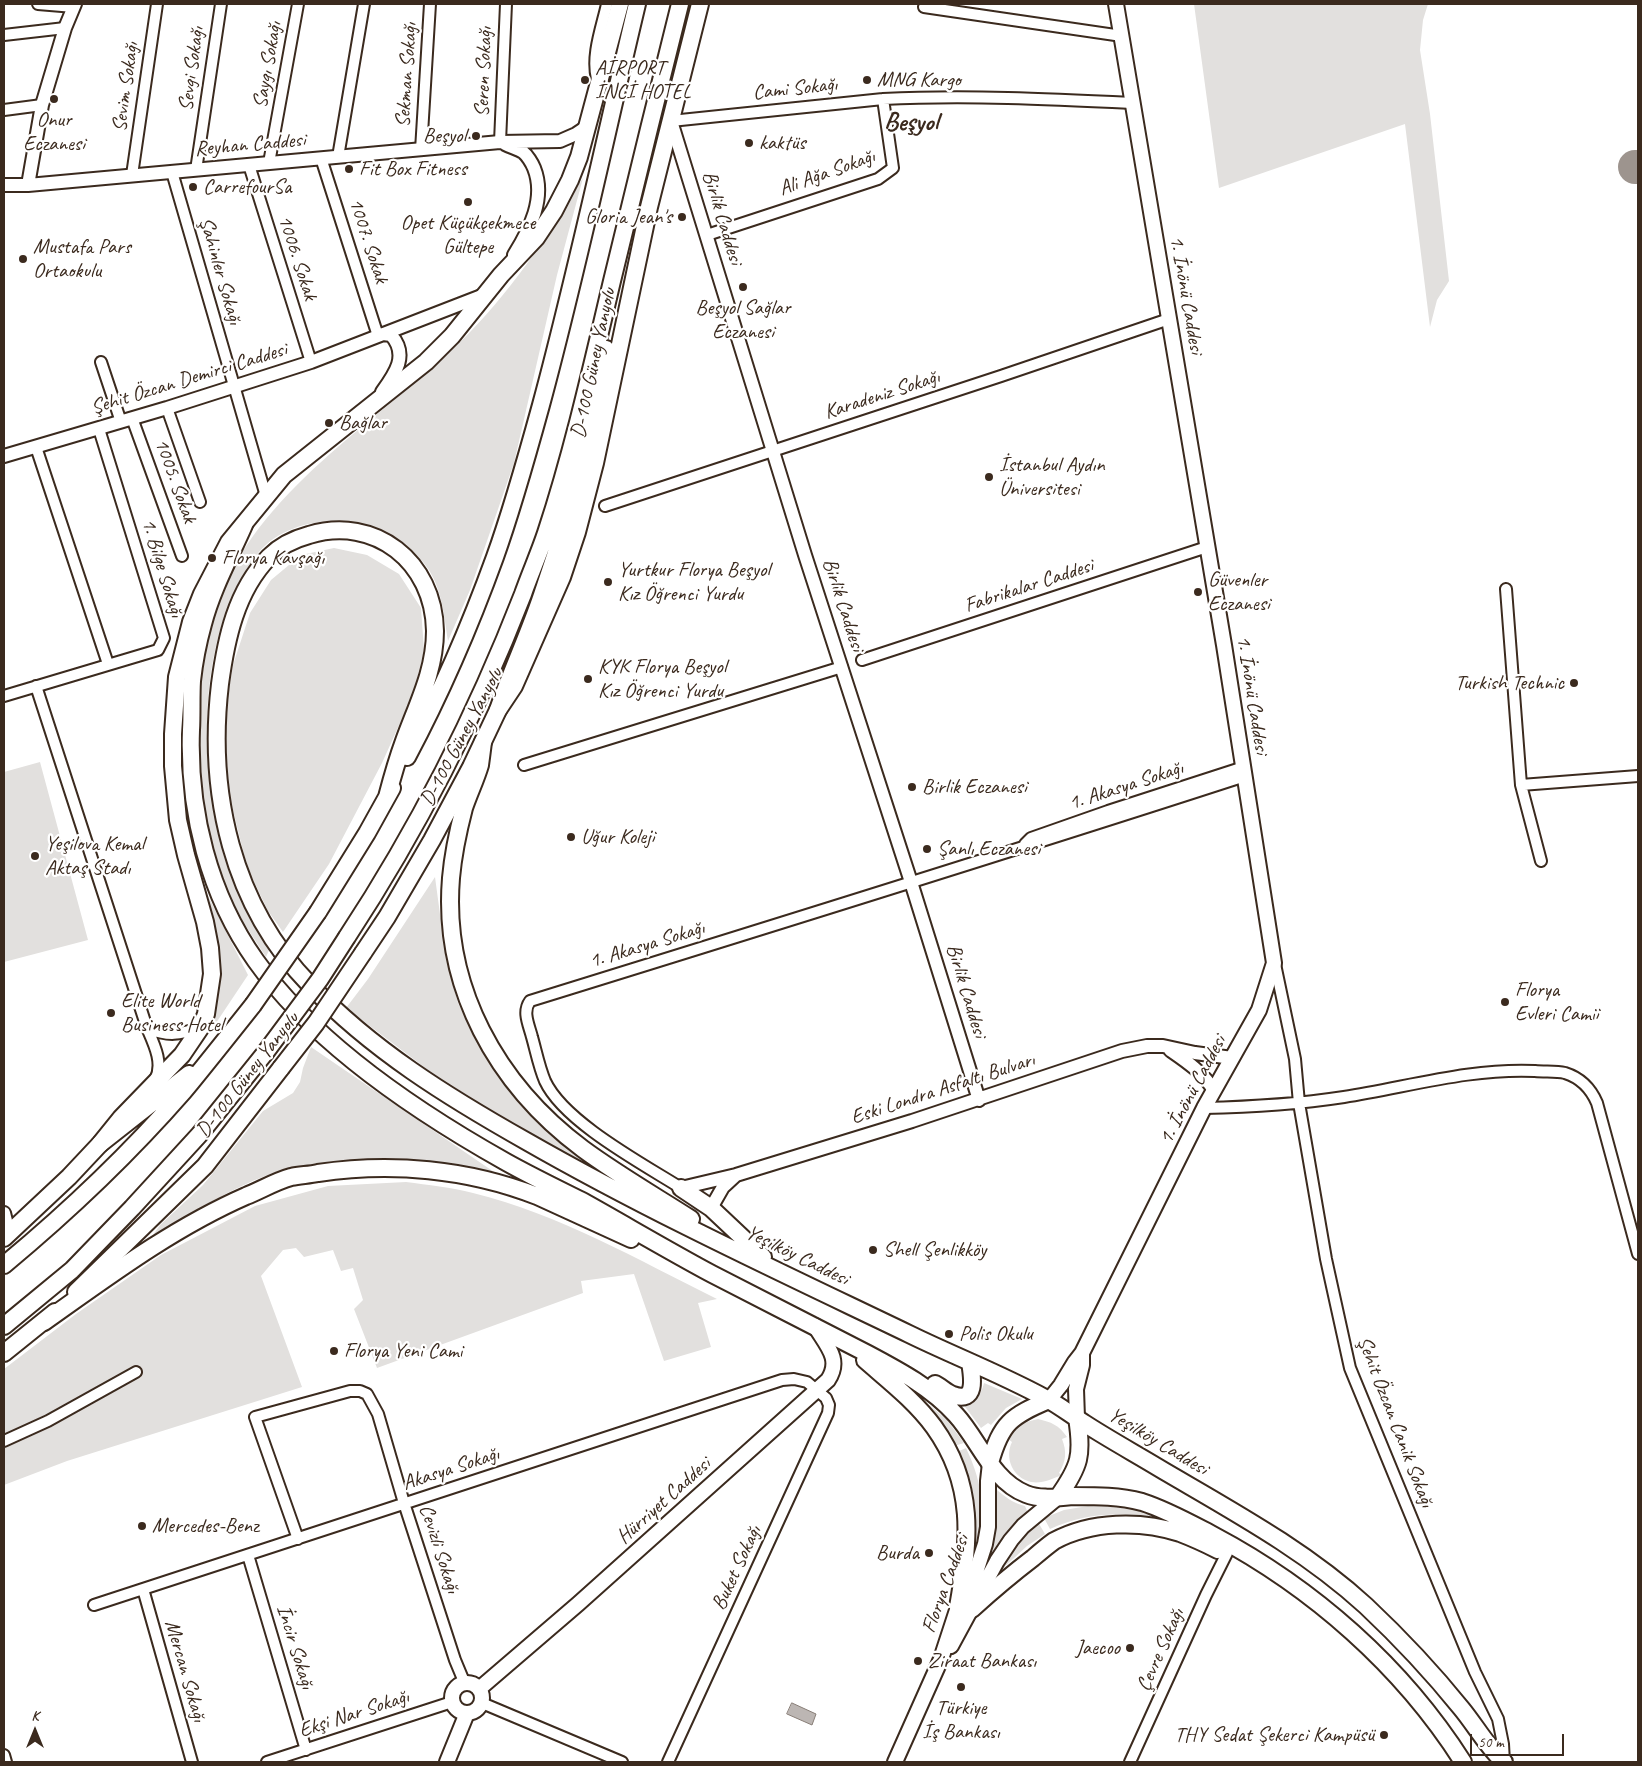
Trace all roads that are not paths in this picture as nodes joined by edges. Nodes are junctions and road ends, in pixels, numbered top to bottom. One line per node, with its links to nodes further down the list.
1 (38, 4): 14 (street)
2 (157, 4): 34 (street, Sevim Sokağı)
3 (220, 4): 32 (street, Sevgi Sokağı)
4 (298, 4): 30 (street, Saygı Sokağı)
5 (364, 4): 28 (street)
6 (430, 4): 27 (street, Sekman Sokağı)
7 (506, 4): 26 (street, Seren Sokağı)
8 (608, 4): 19 (street)
9 (620, 4): 19 (main road)
10 (637, 4): 71 (main road)
11 (680, 4): 39 (main road)
12 (700, 4): 24 (main road, D-100 Güney Yanyolu)
13 (1116, 4): 18 (main road, 1. İnönü Caddesi)
14 (74, 5): 16 (street)
15 (924, 7): 18 (street)
16 (65, 28): 17 (street); 22 (street)
17 (4, 35)
18 (1122, 36): 21 (main road, 1. İnönü Caddesi)
19 (598, 87): 25 (main road)
20 (883, 98): 21 (street, Cami Sokağı); 24 (street, Cami Sokağı); 37 (street, Ali Ağa Sokağı)
21 (1134, 103): 41 (main road, 1. İnönü Caddesi)
22 (42, 105): 23 (street); 36 (street)
23 (4, 110)
24 (670, 121): 37 (street, Birlik Caddesi); 65 (main road, D-100 Güney Yanyolu)
25 (588, 126): 26 (street, Reyhan Caddesi); 38 (main road)
26 (500, 142): 27 (street, Reyhan Caddesi); 38 (street)
27 (421, 150): 28 (street, Reyhan Caddesi)
28 (338, 157): 29 (street, Reyhan Caddesi)
29 (321, 158): 30 (street, Reyhan Caddesi); 42 (street, 1007. Sokak)
30 (269, 163): 31 (street, Reyhan Caddesi)
31 (248, 165): 32 (street, Reyhan Caddesi); 44 (street, 1006. Sokak)
32 (196, 170): 33 (street, Reyhan Caddesi)
33 (172, 172): 34 (street, Reyhan Caddesi); 45 (street, Şahinler Sokağı)
34 (132, 175): 36 (street, Reyhan Caddesi)
35 (4, 185): 36 (street, Reyhan Caddesi)
36 (28, 185)
37 (707, 235): 51 (street, Birlik Caddesi)
38 (501, 275): 40 (main road)
39 (613, 280): 65 (main road); 97 (main road, bridge)
40 (484, 296): 42 (street, Şehit Özcan Demirci Caddesi); 46 (main road)
41 (1169, 318): 51 (street, Karadeniz Sokağı); 57 (main road, 1. İnönü Caddesi)
42 (381, 335): 44 (street, Şehit Özcan Demirci Caddesi); 46 (street)
43 (101, 362): 48 (street, 1005. Sokak)
44 (311, 362): 45 (street, Şehit Özcan Demirci Caddesi)
45 (234, 386): 47 (street, Şehit Özcan Demirci Caddesi); 53 (street, Şahinler Sokağı)
46 (373, 404): 53 (main road)
47 (167, 408): 48 (street, Şehit Özcan Demirci Caddesi); 54 (street)
48 (126, 420): 49 (street, Şehit Özcan Demirci Caddesi); 58 (street, 1005. Sokak)
49 (99, 429): 50 (street, Şehit Özcan Demirci Caddesi); 61 (street, 1. Bilge Sokağı)
50 (36, 447): 52 (street, Şehit Özcan Demirci Caddesi); 61 (street)
51 (773, 450): 55 (street, Karadeniz Sokağı); 62 (street, Birlik Caddesi)
52 (4, 456)
53 (266, 496): 56 (main road)
54 (200, 502)
55 (605, 506)
56 (244, 525): 75 (main road); 95 (main road)
57 (1207, 547): 60 (street, Fabrikalar Caddesi); 68 (main road, 1. İnönü Caddesi)
58 (182, 556)
59 (1506, 588): 70 (street)
60 (862, 660)
61 (108, 664): 63 (street, 1. Bilge Sokağı)
62 (842, 667): 67 (street); 73 (street, Birlik Caddesi)
63 (36, 686): 64 (street, 1. Bilge Sokağı); 76 (street)
64 (4, 696)
65 (498, 710): 66 (main road, D-100 Güney Yanyolu)
66 (483, 742): 91 (main road); 96 (main road, D-100 Güney Yanyolu, bridge)
67 (524, 765)
68 (1245, 772): 73 (street, 1. Akasya Sokağı); 74 (main road, 1. İnönü Caddesi)
69 (1638, 776): 70 (street)
70 (1521, 785): 72 (street)
71 (387, 797): 79 (main road, bridge); 91 (main road)
72 (1541, 861)
73 (912, 882): 82 (street, Birlik Caddesi); 87 (street, 1. Akasya Sokağı)
74 (1274, 963): 78 (main road, 1. İnönü Caddesi); 83 (street, Şehit Özcan Canik Sokağı)
75 (201, 1027): 76 (street); 80 (main road)
76 (147, 1028): 80 (street)
77 (1163, 1046): 78 (street, Eski Londra Asfaltı Bulvarı); 81 (street); 82 (street, Eski Londra Asfaltı Bulvarı)
78 (1232, 1058): 81 (main road, 1. İnönü Caddesi)
79 (209, 1060): 85 (main road); 93 (main road)
80 (151, 1087): 85 (main road)
81 (1214, 1091): 84 (main road, 1. İnönü Caddesi)
82 (978, 1100): 86 (street, Eski Londra Asfaltı Bulvarı)
83 (1299, 1103): 84 (street); 92 (street); 135 (street, Şehit Özcan Canik Sokağı)
84 (1204, 1108): 101 (main road, 1. İnönü Caddesi)
85 (100, 1144): 90 (main road)
86 (736, 1175): 87 (street, Eski Londra Asfaltı Bulvarı); 88 (street)
87 (681, 1188): 88 (main road)
88 (711, 1208): 94 (main road)
89 (4, 1213): 90 (street)
90 (6, 1236)
91 (727, 1245): 94 (main road, Yeşilköy Caddesi)
92 (1638, 1254)
93 (4, 1265)
94 (777, 1270): 102 (main road, Yeşilköy Caddesi)
95 (707, 1271): 96 (main road); 98 (main road)
96 (44, 1322): 100 (main road, D-100 Güney Yanyolu)
97 (4, 1326)
98 (815, 1326): 99 (main road); 105 (main road, Hürriyet Caddesi)
99 (847, 1343): 104 (main road); 118 (main road)
100 (4, 1353)
101 (1082, 1353): 106 (main road); 107 (main road)
102 (970, 1362): 104 (main road); 106 (main road, Yeşilköy Caddesi)
103 (136, 1372): 108 (street)
104 (907, 1376): 109 (main road)
105 (818, 1391): 111 (street, Akasya Sokağı); 120 (main road, Hürriyet Caddesi); 131 (street, Buket Sokağı)
106 (1049, 1400): 107 (main road, Yeşilköy Caddesi); 109 (main road)
107 (1077, 1418): 110 (main road); 135 (main road, Yeşilköy Caddesi)
108 (4, 1441)
109 (990, 1464): 110 (main road); 118 (main road, Florya Caddesi)
110 (1058, 1496): 115 (main road); 118 (main road, Florya Caddesi)
111 (404, 1504): 112 (street, Akasya Sokağı); 112 (street, Cevizli Sokağı); 119 (street, Cevizli Sokağı)
112 (298, 1539): 114 (street, Akasya Sokağı)
113 (1227, 1554): 115 (main road); 118 (main road); 133 (street, Çevre Sokağı)
114 (248, 1555): 116 (street, Akasya Sokağı); 124 (street, İncir Sokağı)
115 (1272, 1569): 134 (main road)
116 (143, 1589): 117 (street, Akasya Sokağı); 127 (street, Mercan Sokağı)
117 (94, 1605)
118 (965, 1608): 132 (main road, Florya Caddesi)
119 (465, 1684): 120 (main road); 121 (main road)
120 (479, 1689): 122 (main road)
121 (452, 1702): 123 (main road); 124 (street, Ekşi Nar Sokağı)
122 (482, 1703): 123 (main road); 130 (street)
123 (467, 1713): 129 (main road)
124 (306, 1750): 128 (street, Ekşi Nar Sokağı)
125 (4, 1755): 126 (street)
126 (6, 1762)
127 (192, 1762)
128 (267, 1762)
129 (447, 1762)
130 (622, 1762)
131 (668, 1762)
132 (895, 1762)
133 (1130, 1762)
134 (1463, 1762)
135 (1504, 1762)

